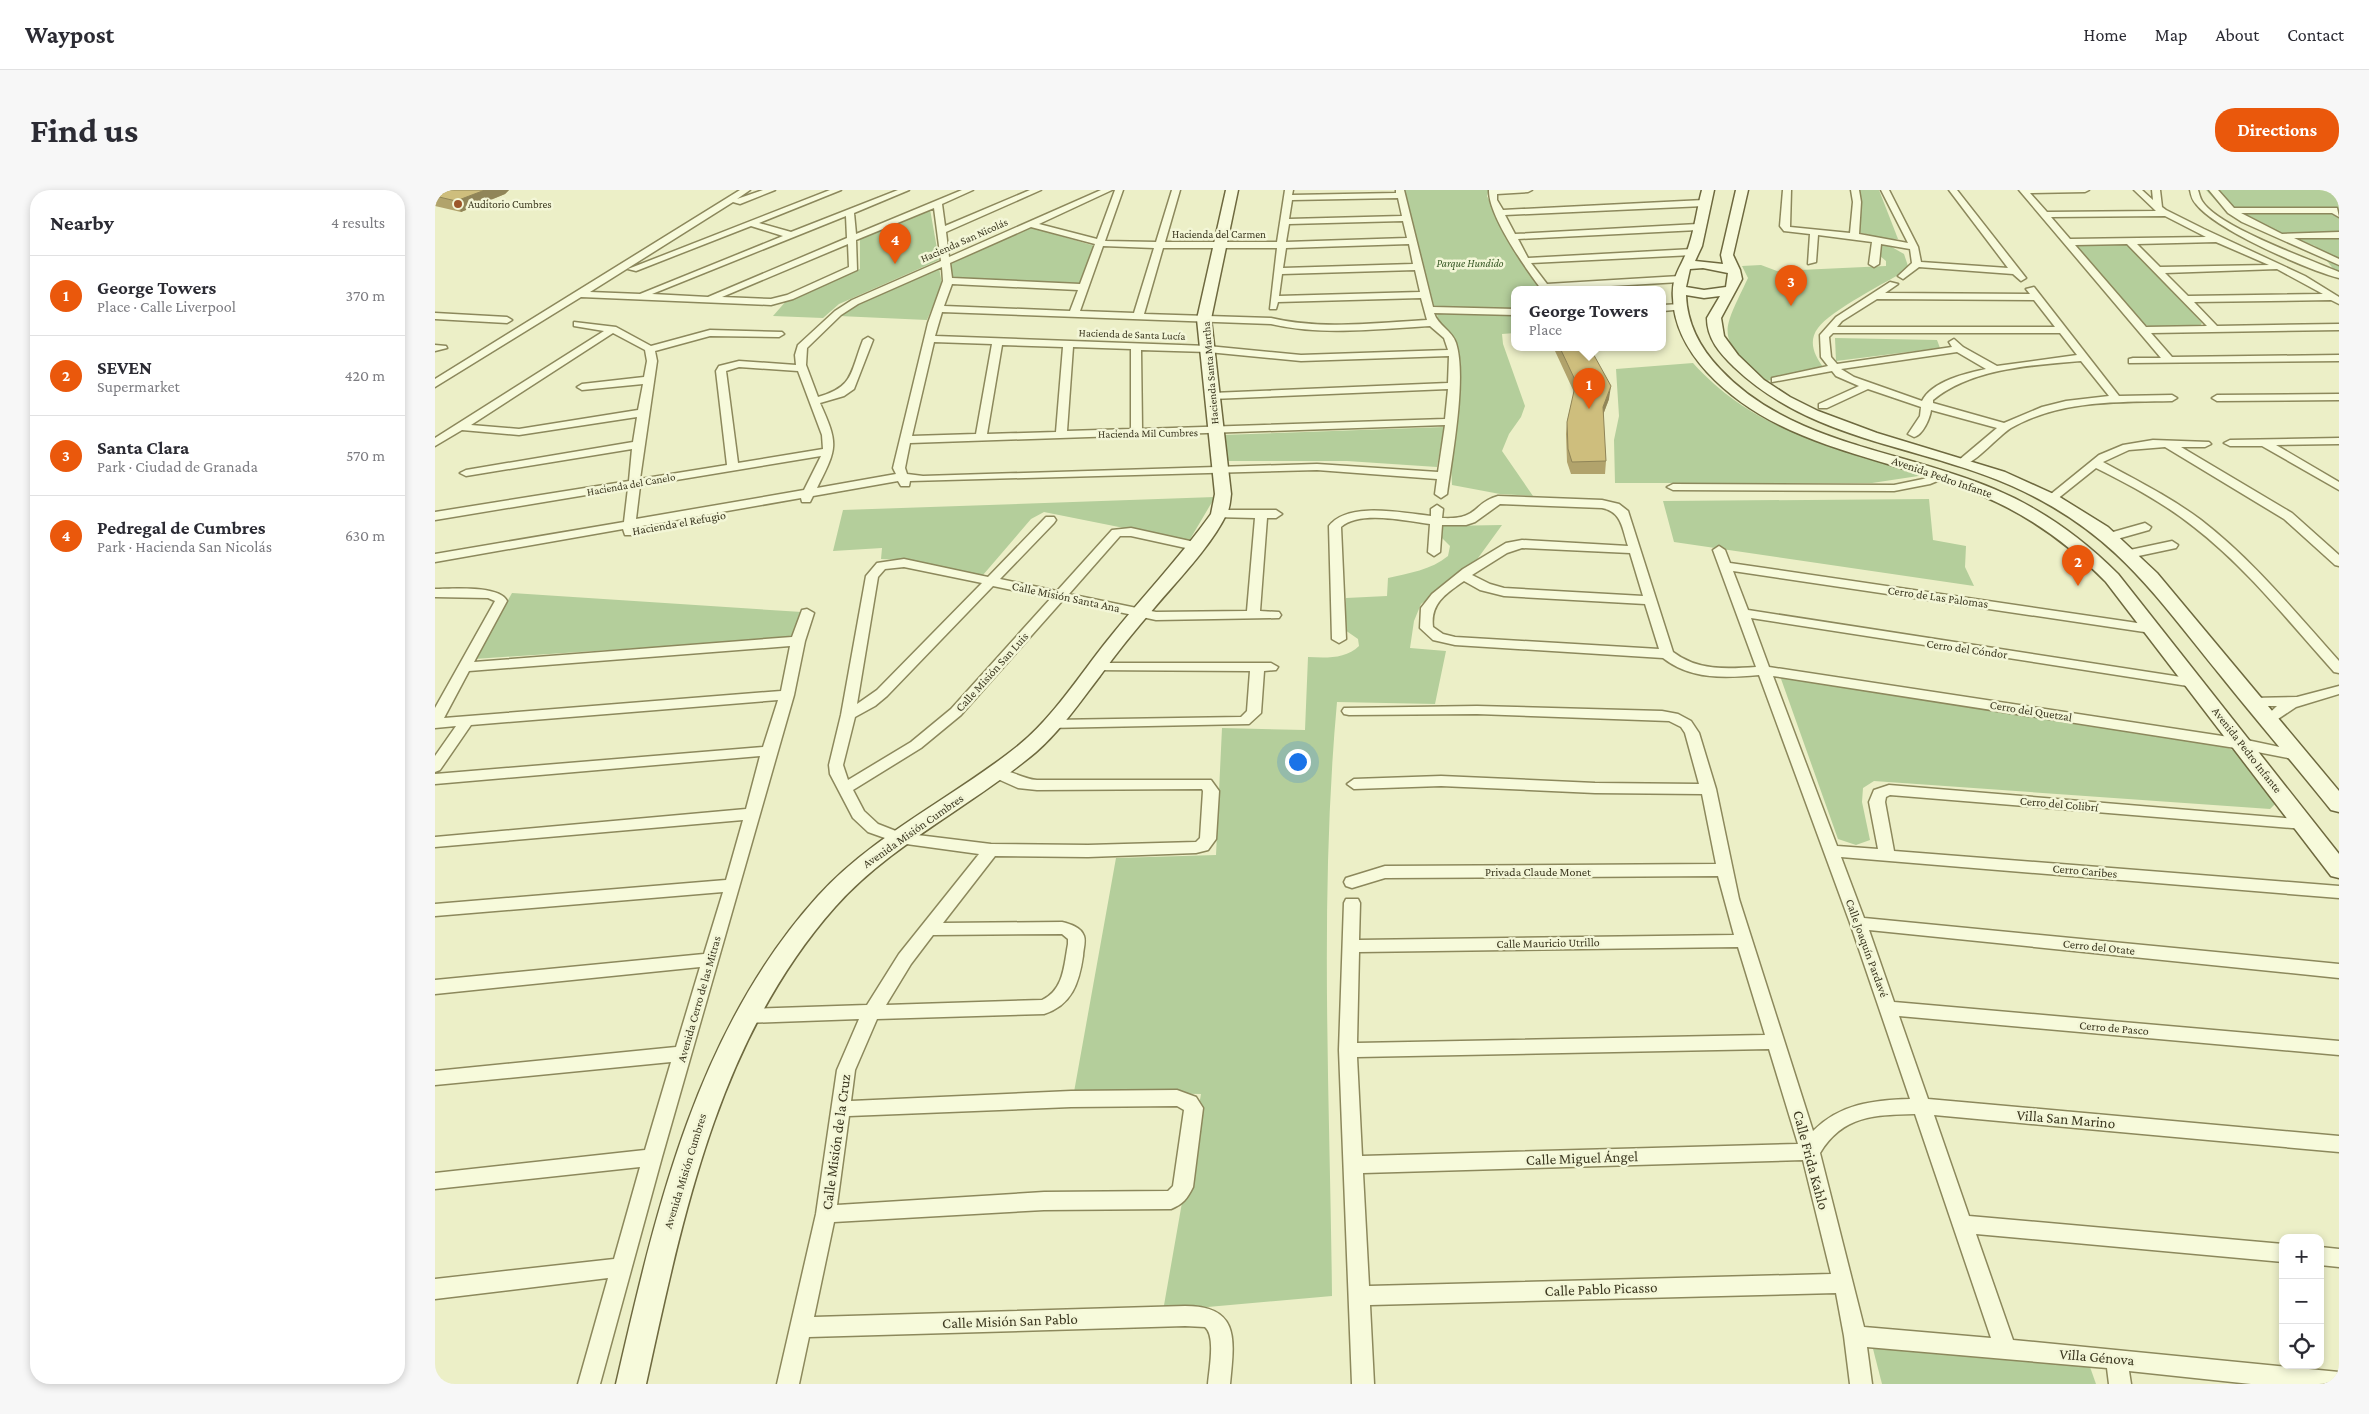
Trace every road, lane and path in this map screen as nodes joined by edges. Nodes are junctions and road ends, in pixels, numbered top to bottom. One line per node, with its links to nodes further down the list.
1 (747, 190): 28 (street)
2 (771, 190): 28 (street)
3 (837, 190): 38 (street)
4 (905, 190): 30 (street)
5 (969, 190): 27 (street)
6 (1037, 190): 41 (street)
7 (1108, 190): 39 (street, Hacienda San Nicolás)
8 (1119, 190): 54 (street)
9 (1176, 190): 55 (street)
10 (1232, 190): 57 (main road, Hacienda Santa Martha)
11 (1528, 190): 22 (street)
12 (1742, 190): 67 (main road, Avenida Pedro Infante)
13 (1787, 190): 42 (street)
14 (1855, 190): 45 (street)
15 (1885, 190): 58 (street)
16 (1953, 190): 64 (street)
17 (2085, 190): 23 (street)
18 (2138, 190): 29 (street)
19 (2156, 190): 29 (street)
20 (2195, 190): 71 (street)
21 (2213, 190): 31 (street)
22 (1492, 191): 32 (street)
23 (2024, 191): 35 (street)
24 (1401, 193): 25 (street); 36 (street)
25 (1288, 194): 37 (street)
26 (1706, 197): 32 (street); 40 (main road, Avenida Pedro Infante)
27 (938, 203): 41 (street); 48 (street)
28 (722, 205): 73 (street)
29 (2158, 207): 33 (street)
30 (851, 211): 43 (street); 48 (street)
31 (2231, 211): 34 (street); 46 (street)
32 (1499, 213): 47 (street)
33 (2167, 213): 35 (street); 50 (street)
34 (2339, 214)
35 (2047, 215): 53 (street)
36 (1407, 218): 37 (street); 52 (street)
37 (1285, 222): 56 (street)
38 (750, 223): 43 (street); 73 (street)
39 (1030, 224): 54 (street, Hacienda del Carmen); 60 (street, Hacienda San Nicolás)
40 (1698, 227): 47 (street); 70 (main road, Avenida Pedro Infante)
41 (940, 231): 60 (street)
42 (1813, 233): 45 (street); 61 (street)
43 (790, 235): 83 (street)
44 (2339, 235): 46 (street)
45 (1854, 236): 49 (street)
46 (2276, 236): 62 (street)
47 (1513, 237): 59 (street)
48 (854, 238): 86 (street); 86 (street)
49 (1877, 240): 58 (street); 63 (street)
50 (2215, 240): 51 (street); 66 (street)
51 (2129, 241): 53 (street); 68 (street)
52 (1412, 242): 56 (street, Hacienda del Carmen); 65 (street)
53 (2068, 242): 109 (street)
54 (1100, 244): 55 (street, Hacienda del Carmen); 79 (street)
55 (1160, 245): 57 (street, Hacienda del Carmen); 97 (street)
56 (1282, 245): 57 (street, Hacienda del Carmen); 69 (street)
57 (1221, 246): 98 (main road, Hacienda Santa Martha)
58 (1914, 247): 64 (street)
59 (1525, 261): 70 (street); 76 (street)
60 (945, 262): 74 (street); 124 (street, Hacienda San Nicolás)
61 (1811, 262)
62 (2339, 262)
63 (1874, 264)
64 (1917, 264): 72 (street)
65 (1418, 267): 69 (street); 82 (street)
66 (2280, 268): 68 (street); 88 (street)
67 (1734, 270): 70 (main road); 80 (main road, Avenida Pedro Infante)
68 (2156, 270): 87 (street)
69 (1278, 271): 89 (street)
70 (1685, 272): 77 (street); 80 (main road); 90 (main road, Avenida Pedro Infante)
71 (2339, 275)
72 (1903, 276)
73 (608, 277): 81 (street)
74 (948, 281): 79 (street); 92 (street)
75 (1893, 284): 84 (street)
76 (1545, 286)
77 (1571, 286)
78 (2029, 286): 85 (street)
79 (1084, 287): 95 (street)
80 (1729, 291): 159 (main road, Avenida Pedro Infante)
81 (580, 294): 83 (street); 129 (street)
82 (1424, 295): 89 (street); 93 (street)
83 (638, 296): 86 (street)
84 (1874, 296): 85 (street); 106 (street)
85 (2036, 297): 108 (street)
86 (709, 299)
87 (2186, 299): 88 (street); 104 (street)
88 (2336, 299)
89 (1275, 300): 100 (street)
90 (1681, 307): 91 (street); 164 (main road, Avenida Pedro Infante)
91 (1666, 308)
92 (938, 309): 95 (street); 111 (street)
93 (1429, 310): 94 (street); 101 (street)
94 (1511, 312)
95 (1074, 314): 97 (street)
96 (435, 316): 99 (street)
97 (1138, 317): 98 (street)
98 (1204, 319): 100 (street); 117 (main road, Hacienda Santa Martha)
99 (507, 320)
100 (1271, 321): 101 (street)
101 (1432, 323): 119 (street)
102 (577, 324): 105 (street)
103 (2339, 327): 104 (street)
104 (2214, 328): 109 (street)
105 (613, 329): 116 (street); 143 (street)
106 (1830, 330): 107 (street); 125 (street)
107 (1946, 330): 108 (street); 118 (street)
108 (2061, 330): 120 (street)
109 (2143, 330): 122 (street)
110 (779, 334): 116 (street)
111 (930, 339): 113 (street, Hacienda de Santa Lucía); 150 (street)
112 (868, 340): 138 (street)
113 (998, 341): 114 (street, Hacienda de Santa Lucía); 149 (street)
114 (1068, 344): 115 (street, Hacienda de Santa Lucía); 148 (street)
115 (1136, 347): 117 (street, Hacienda de Santa Lucía); 146 (street)
116 (650, 349): 127 (street)
117 (1209, 349): 119 (street, Hacienda de Santa Lucía); 133 (main road, Hacienda Santa Martha)
118 (1959, 349): 125 (street); 126 (street)
119 (1453, 353): 130 (street)
120 (2082, 358): 126 (street); 137 (street)
121 (2339, 358): 122 (street)
122 (2169, 360): 123 (street)
123 (2133, 361)
124 (801, 368): 138 (street); 161 (street)
125 (1835, 368): 128 (street); 131 (street)
126 (1994, 369): 140 (street)
127 (649, 380): 132 (street); 141 (street)
128 (1776, 380)
129 (435, 384)
130 (1453, 386): 133 (street); 142 (street)
131 (1867, 386): 139 (street); 140 (street)
132 (582, 388)
133 (1211, 396): 145 (main road, Hacienda Santa Martha)
134 (2339, 397): 136 (street)
135 (2172, 398): 137 (street)
136 (2217, 398)
137 (2116, 399): 144 (street)
138 (816, 401): 158 (street)
139 (1823, 406)
140 (1928, 406): 144 (street); 147 (street)
141 (643, 414): 143 (street); 157 (street)
142 (1449, 422): 145 (street, Hacienda Mil Cumbres); 165 (street)
143 (461, 427): 152 (street)
144 (2006, 427): 159 (street)
145 (1215, 431): 146 (street, Hacienda Mil Cumbres); 162 (main road, Hacienda Santa Martha)
146 (1137, 433): 148 (street, Hacienda Mil Cumbres)
147 (1914, 434)
148 (1061, 435): 149 (street, Hacienda Mil Cumbres)
149 (981, 437): 150 (street, Hacienda Mil Cumbres)
150 (907, 440): 166 (street)
151 (2339, 441): 154 (street)
152 (435, 443)
153 (2230, 443): 154 (street)
154 (2264, 443): 168 (street)
155 (2168, 444): 156 (street); 160 (street); 189 (street)
156 (2205, 444)
157 (638, 445): 163 (street); 167 (street)
158 (827, 452): 161 (street, Hacienda del Canelo); 171 (street)
159 (1963, 462): 172 (main road, Avenida Pedro Infante)
160 (2095, 463): 172 (street); 209 (street)
161 (733, 466): 167 (street, Hacienda del Canelo)
162 (1221, 469): 165 (street); 166 (street, Hacienda el Refugio); 173 (main road, Avenida Misión Cumbres)
163 (466, 472)
164 (1943, 475): 169 (street); 202 (main road, Avenida Pedro Infante)
165 (1443, 476): 170 (street)
166 (903, 480): 171 (street, Hacienda el Refugio)
167 (635, 484): 177 (street, Hacienda del Canelo); 180 (street)
168 (2339, 487)
169 (1673, 488)
170 (1441, 494)
171 (807, 498): 180 (street, Hacienda el Refugio)
172 (2052, 498): 181 (main road, Avenida Pedro Infante)
173 (1219, 514): 174 (street); 183 (main road, Avenida Misión Cumbres)
174 (1261, 514): 175 (street); 201 (street)
175 (1277, 514)
176 (1436, 515): 184 (street); 186 (street); 203 (street)
177 (435, 516)
178 (1050, 520): 193 (street)
179 (2145, 527): 181 (street)
180 (629, 528): 188 (street, Hacienda el Refugio); 190 (street, Hacienda el Refugio)
181 (2110, 537): 187 (main road, Avenida Pedro Infante)
182 (2172, 545): 187 (street)
183 (1195, 546): 195 (street, Calle Misión San Luis); 198 (main road, Avenida Misión Cumbres)
184 (1636, 550): 192 (street); 196 (street)
185 (1719, 550): 191 (street, Calle Joaquín Pardavé)
186 (1434, 552)
187 (2129, 554): 213 (main road, Avenida Pedro Infante)
188 (435, 558)
189 (2339, 562)
190 (435, 566)
191 (1724, 566): 199 (street, Calle Joaquín Pardavé); 202 (street, Cerro de Las Palomas)
192 (1465, 576): 196 (street); 205 (street)
193 (991, 581): 195 (street, Calle Misión Santa Ana); 216 (street); 216 (street, Calle Misión Santa Ana)
194 (435, 593): 206 (street)
195 (1061, 596): 198 (street, Calle Misión Santa Ana); 228 (street, Calle Misión San Luis)
196 (1649, 600): 205 (street)
197 (807, 613): 204 (street, Avenida Cerro de las Mitras)
198 (1139, 613): 201 (street, Calle Misión Santa Ana); 207 (main road, Avenida Misión Cumbres)
199 (1741, 613): 208 (street, Calle Joaquín Pardavé); 210 (street, Cerro del Cóndor)
200 (1274, 614): 201 (street, Calle Misión Santa Ana)
201 (1253, 615)
202 (2151, 628): 210 (main road, Avenida Pedro Infante)
203 (1339, 639)
204 (798, 641): 206 (street); 212 (street, Avenida Cerro de las Mitras)
205 (1667, 654): 208 (street, Cerro del Quetzal)
206 (465, 667): 218 (street)
207 (1095, 667): 220 (main road, Avenida Misión Cumbres); 220 (street)
208 (1764, 670): 221 (street, Cerro del Quetzal); 236 (street, Calle Joaquín Pardavé)
209 (2339, 670)
210 (2194, 683): 221 (main road, Avenida Pedro Infante)
211 (2339, 690): 214 (street)
212 (787, 695): 219 (street); 222 (street, Avenida Cerro de las Mitras)
213 (2252, 702): 214 (street); 217 (main road, Avenida Pedro Infante)
214 (2298, 702): 217 (street)
215 (1349, 711): 229 (street, Calle Frida Kahlo)
216 (848, 715): 228 (street)
217 (2269, 720): 223 (main road, Avenida Pedro Infante)
218 (435, 722): 219 (street)
219 (465, 722): 224 (street)
220 (1051, 725): 225 (main road, Avenida Misión Cumbres)
221 (2242, 744): 223 (street, Cerro del Quetzal); 232 (main road, Avenida Pedro Infante)
222 (769, 751): 226 (street); 231 (street, Avenida Cerro de las Mitras)
223 (2298, 755): 230 (main road, Avenida Pedro Infante)
224 (435, 767)
225 (996, 773): 233 (main road, Avenida Misión Cumbres); 235 (street)
226 (435, 779)
227 (1354, 784): 229 (street)
228 (844, 789): 233 (street)
229 (1708, 789): 238 (street, Calle Frida Kahlo)
230 (2339, 805)
231 (751, 814): 234 (street); 241 (street, Avenida Cerro de las Mitras)
232 (2303, 824): 237 (street, Cerro del Colibrí); 239 (main road, Avenida Pedro Infante)
233 (899, 838): 235 (street); 254 (main road, Avenida Misión Cumbres)
234 (435, 842)
235 (991, 850): 246 (street, Calle Misión de la Cruz)
236 (1831, 851): 237 (street, Cerro Caribes); 245 (street, Calle Joaquín Pardavé)
237 (1887, 855): 242 (street, Cerro Caribes)
238 (1725, 870): 240 (street, Privada Claude Monet); 247 (street, Calle Frida Kahlo)
239 (2339, 870)
240 (1352, 882)
241 (733, 885): 244 (street); 249 (street, Avenida Cerro de las Mitras)
242 (2339, 892)
243 (1352, 903): 248 (street)
244 (435, 910)
245 (1859, 923): 250 (street, Cerro del Otate); 252 (street, Calle Joaquín Pardavé)
246 (929, 929): 253 (street, Calle Misión de la Cruz); 253 (street)
247 (1743, 941): 248 (street, Calle Mauricio Utrillo); 255 (street, Calle Frida Kahlo)
248 (1352, 946): 257 (street)
249 (711, 960): 251 (street); 258 (street, Avenida Cerro de las Mitras)
250 (2339, 971)
251 (435, 987)
252 (1888, 1008): 256 (street, Cerro de Pasco); 260 (street, Calle Joaquín Pardavé)
253 (871, 1014): 254 (street); 261 (street, Calle Misión de la Cruz)
254 (745, 1016): 281 (main road, Avenida Misión Cumbres)
255 (1777, 1042): 257 (street); 263 (street, Calle Frida Kahlo)
256 (2339, 1048)
257 (1348, 1050): 265 (street)
258 (683, 1054): 259 (street); 264 (street, Avenida Cerro de las Mitras)
259 (435, 1078)
260 (1921, 1106): 262 (street, Villa San Marino); 263 (street, Villa San Marino); 268 (street, Calle Joaquín Pardavé)
261 (841, 1109): 267 (street, Calle Misión de la Cruz); 267 (street)
262 (2339, 1144)
263 (1810, 1152): 265 (street, Calle Miguel Ángel); 273 (street, Calle Frida Kahlo)
264 (652, 1157): 266 (street); 272 (street, Avenida Cerro de las Mitras)
265 (1354, 1165): 275 (street)
266 (435, 1181)
267 (825, 1214): 276 (street, Calle Misión de la Cruz)
268 (1965, 1224): 269 (street); 278 (street, Calle Joaquín Pardavé)
269 (2279, 1253)
270 (2324, 1256): 271 (street)
271 (2339, 1258)
272 (622, 1268): 274 (street); 280 (street, Avenida Cerro de las Mitras)
273 (1844, 1283): 275 (street, Calle Pablo Picasso); 277 (street, Calle Frida Kahlo)
274 (435, 1289)
275 (1359, 1296): 284 (street)
276 (801, 1327): 282 (street, Calle Misión de la Cruz); 283 (street, Calle Misión San Pablo)
277 (1855, 1336): 278 (street, Villa Génova); 285 (street, Calle Frida Kahlo)
278 (2007, 1350): 279 (street, Villa Génova)
279 (2116, 1358): 286 (street); 287 (street, Villa Génova)
280 (589, 1384)
281 (631, 1384)
282 (788, 1384)
283 (1219, 1384)
284 (1363, 1384)
285 (1861, 1384)
286 (2120, 1384)
287 (2339, 1384)

